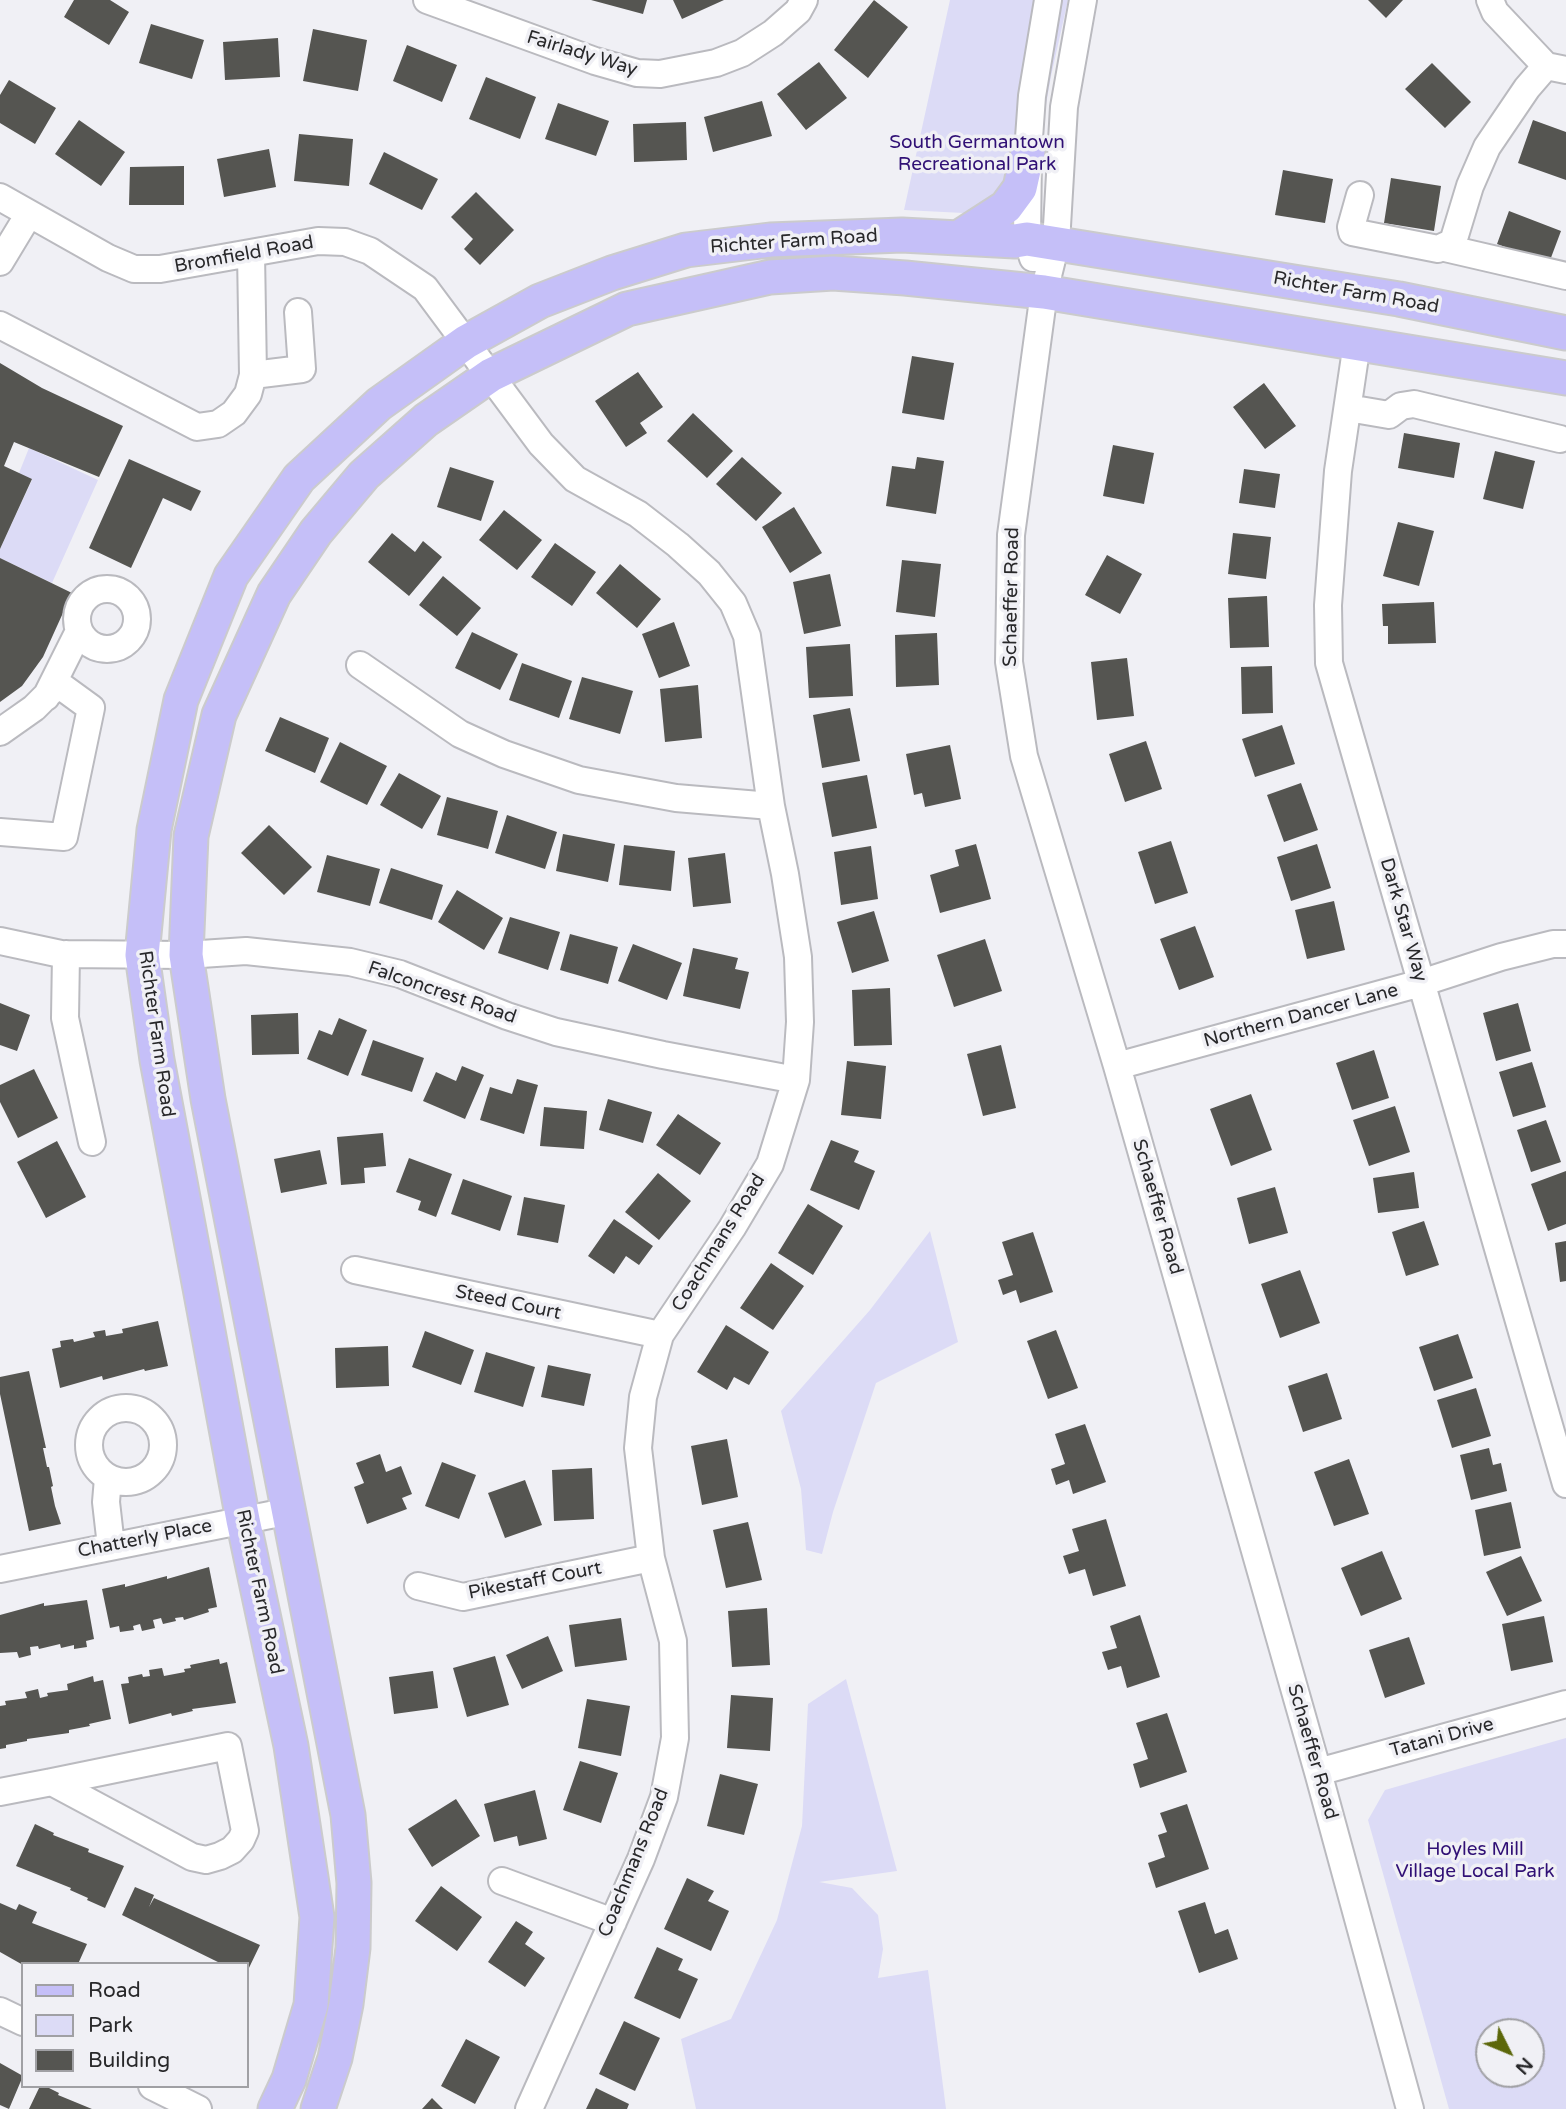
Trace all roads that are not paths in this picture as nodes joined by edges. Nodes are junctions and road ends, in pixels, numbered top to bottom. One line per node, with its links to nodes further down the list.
1 (427, 0): 2 (street, Fairlady Way)
2 (804, 0)
3 (1048, 0): 7 (street, Schaeffer Road)
4 (1083, 0): 12 (street, Schaeffer Road)
5 (1490, 0): 6 (street)
6 (1556, 68): 13 (street)
7 (1028, 152): 11 (main road); 12 (street, Schaeffer Road)
8 (1360, 195): 13 (street)
9 (0, 197): 10 (street, Bromfield Road)
10 (29, 214): 14 (street, Bromfield Road); 15 (street)
11 (958, 238): 12 (main road, Richter Farm Road); 21 (main road, Richter Farm Road)
12 (1042, 241): 17 (street, Schaeffer Road); 20 (main road, Richter Farm Road)
13 (1445, 248): 16 (street)
14 (251, 253): 21 (street, Bromfield Road); 24 (street)
15 (0, 262)
16 (1566, 276)
17 (1044, 292): 22 (main road, Richter Farm Road); 23 (main road, Richter Farm Road); 40 (street, Schaeffer Road)
18 (298, 312): 24 (street)
19 (0, 324): 24 (street)
20 (1566, 333)
21 (466, 342): 23 (street, Bromfield Road); 38 (main road, Richter Farm Road)
22 (1357, 343): 25 (main road, Richter Farm Road); 26 (street, Dark Star Way)
23 (491, 375): 32 (street, Coachmans Road); 37 (main road, Richter Farm Road)
24 (253, 376)
25 (1566, 378)
26 (1348, 408): 27 (street); 39 (street, Dark Star Way)
27 (1560, 439)
28 (79, 631): 30 (street)
29 (360, 665): 32 (street)
30 (46, 697): 31 (street); 33 (street)
31 (0, 732)
32 (771, 806): 41 (street, Coachmans Road)
33 (0, 832)
34 (0, 941): 36 (street, Falconcrest Road)
35 (1566, 944): 39 (street, Northern Dancer Lane)
36 (66, 954): 38 (street, Falconcrest Road); 42 (street)
37 (186, 954): 38 (street, Falconcrest Road); 41 (street, Falconcrest Road); 47 (main road, Richter Farm Road)
38 (142, 955): 48 (main road, Richter Farm Road)
39 (1421, 983): 40 (street, Northern Dancer Lane); 46 (street, Dark Star Way)
40 (1117, 1066): 54 (street, Schaeffer Road)
41 (796, 1080): 44 (street, Coachmans Road)
42 (92, 1142)
43 (355, 1270): 44 (street, Steed Court)
44 (660, 1335): 50 (street, Coachmans Road)
45 (108, 1478): 49 (street)
46 (1566, 1485)
47 (290, 1511): 48 (street, Chatterly Place); 64 (main road, Richter Farm Road)
48 (243, 1520): 49 (street, Chatterly Place); 63 (main road, Richter Farm Road)
49 (111, 1546): 51 (street, Chatterly Place)
50 (652, 1558): 52 (street, Pikestaff Court); 58 (street, Coachmans Road)
51 (0, 1569)
52 (418, 1586)
53 (1566, 1704): 54 (street, Tatani Drive)
54 (1318, 1772): 66 (street, Schaeffer Road)
55 (52, 1782): 55 (street); 56 (street)
56 (0, 1792)
57 (502, 1881): 58 (street)
58 (612, 1922): 65 (street, Coachmans Road)
59 (0, 2011): 60 (street)
60 (21, 2021)
61 (156, 2088): 62 (street)
62 (198, 2109)
63 (275, 2109)
64 (318, 2109)
65 (529, 2109)
66 (1410, 2109)

